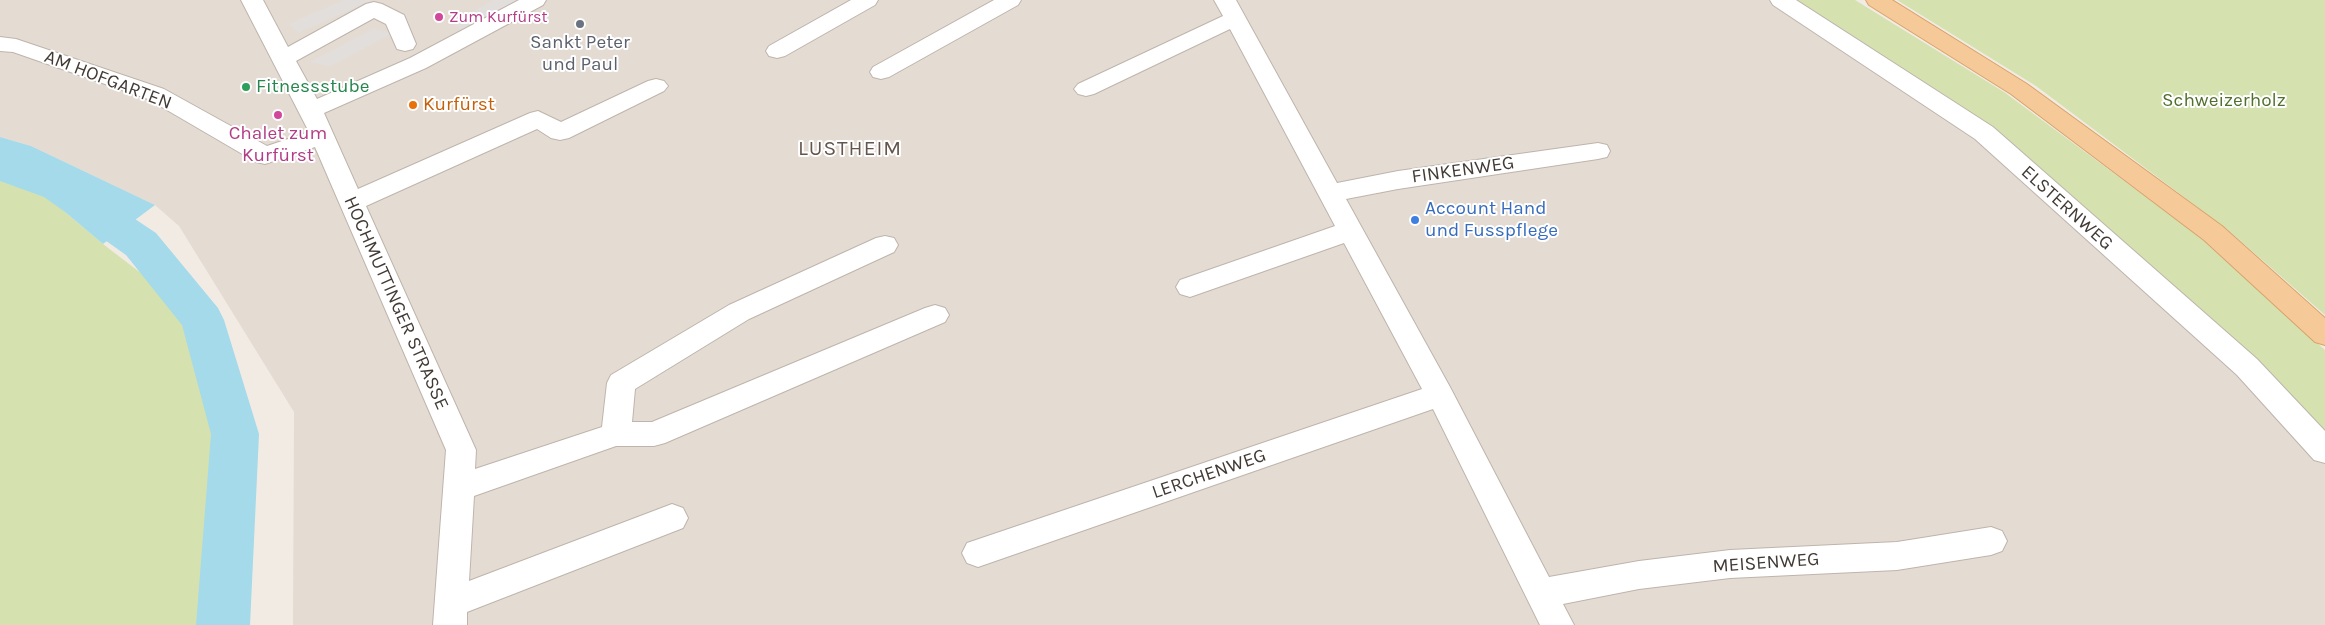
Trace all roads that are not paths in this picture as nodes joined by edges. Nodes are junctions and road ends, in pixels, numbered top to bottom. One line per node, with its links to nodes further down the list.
1 (252, 0): 11 (street, HOCHMUTTINGER STRASSE)
2 (535, 0): 15 (street)
3 (867, 0): 10 (street)
4 (1010, 0): 12 (street)
5 (1781, 0): 27 (street, ELSTERNWEG)
6 (1877, 0): 24 (main road)
7 (1230, 9): 14 (street); 18 (street)
8 (353, 22): 8 (street); 11 (street)
9 (0, 44): 16 (street, AM HOFGARTEN)
10 (776, 51)
11 (283, 59): 15 (street, HOCHMUTTINGER STRASSE)
12 (880, 72)
13 (656, 86): 19 (street)
14 (1086, 89)
15 (311, 110): 16 (street, HOCHMUTTINGER STRASSE)
16 (323, 136): 19 (street, HOCHMUTTINGER STRASSE)
17 (1598, 151): 18 (street, FINKENWEG)
18 (1329, 193): 20 (street)
19 (352, 202): 28 (street, HOCHMUTTINGER STRASSE)
20 (1349, 231): 22 (street); 25 (street)
21 (885, 245): 26 (street)
22 (1190, 287)
23 (935, 315): 26 (street)
24 (2325, 334)
25 (1440, 395): 31 (street, LERCHENWEG); 32 (street)
26 (616, 434): 28 (street)
27 (2325, 451)
28 (458, 488): 33 (street, HOCHMUTTINGER STRASSE)
29 (672, 518): 33 (street)
30 (1991, 541): 32 (street, MEISENWEG)
31 (978, 553)
32 (1541, 594): 34 (street)
33 (450, 614)
34 (1557, 625)

